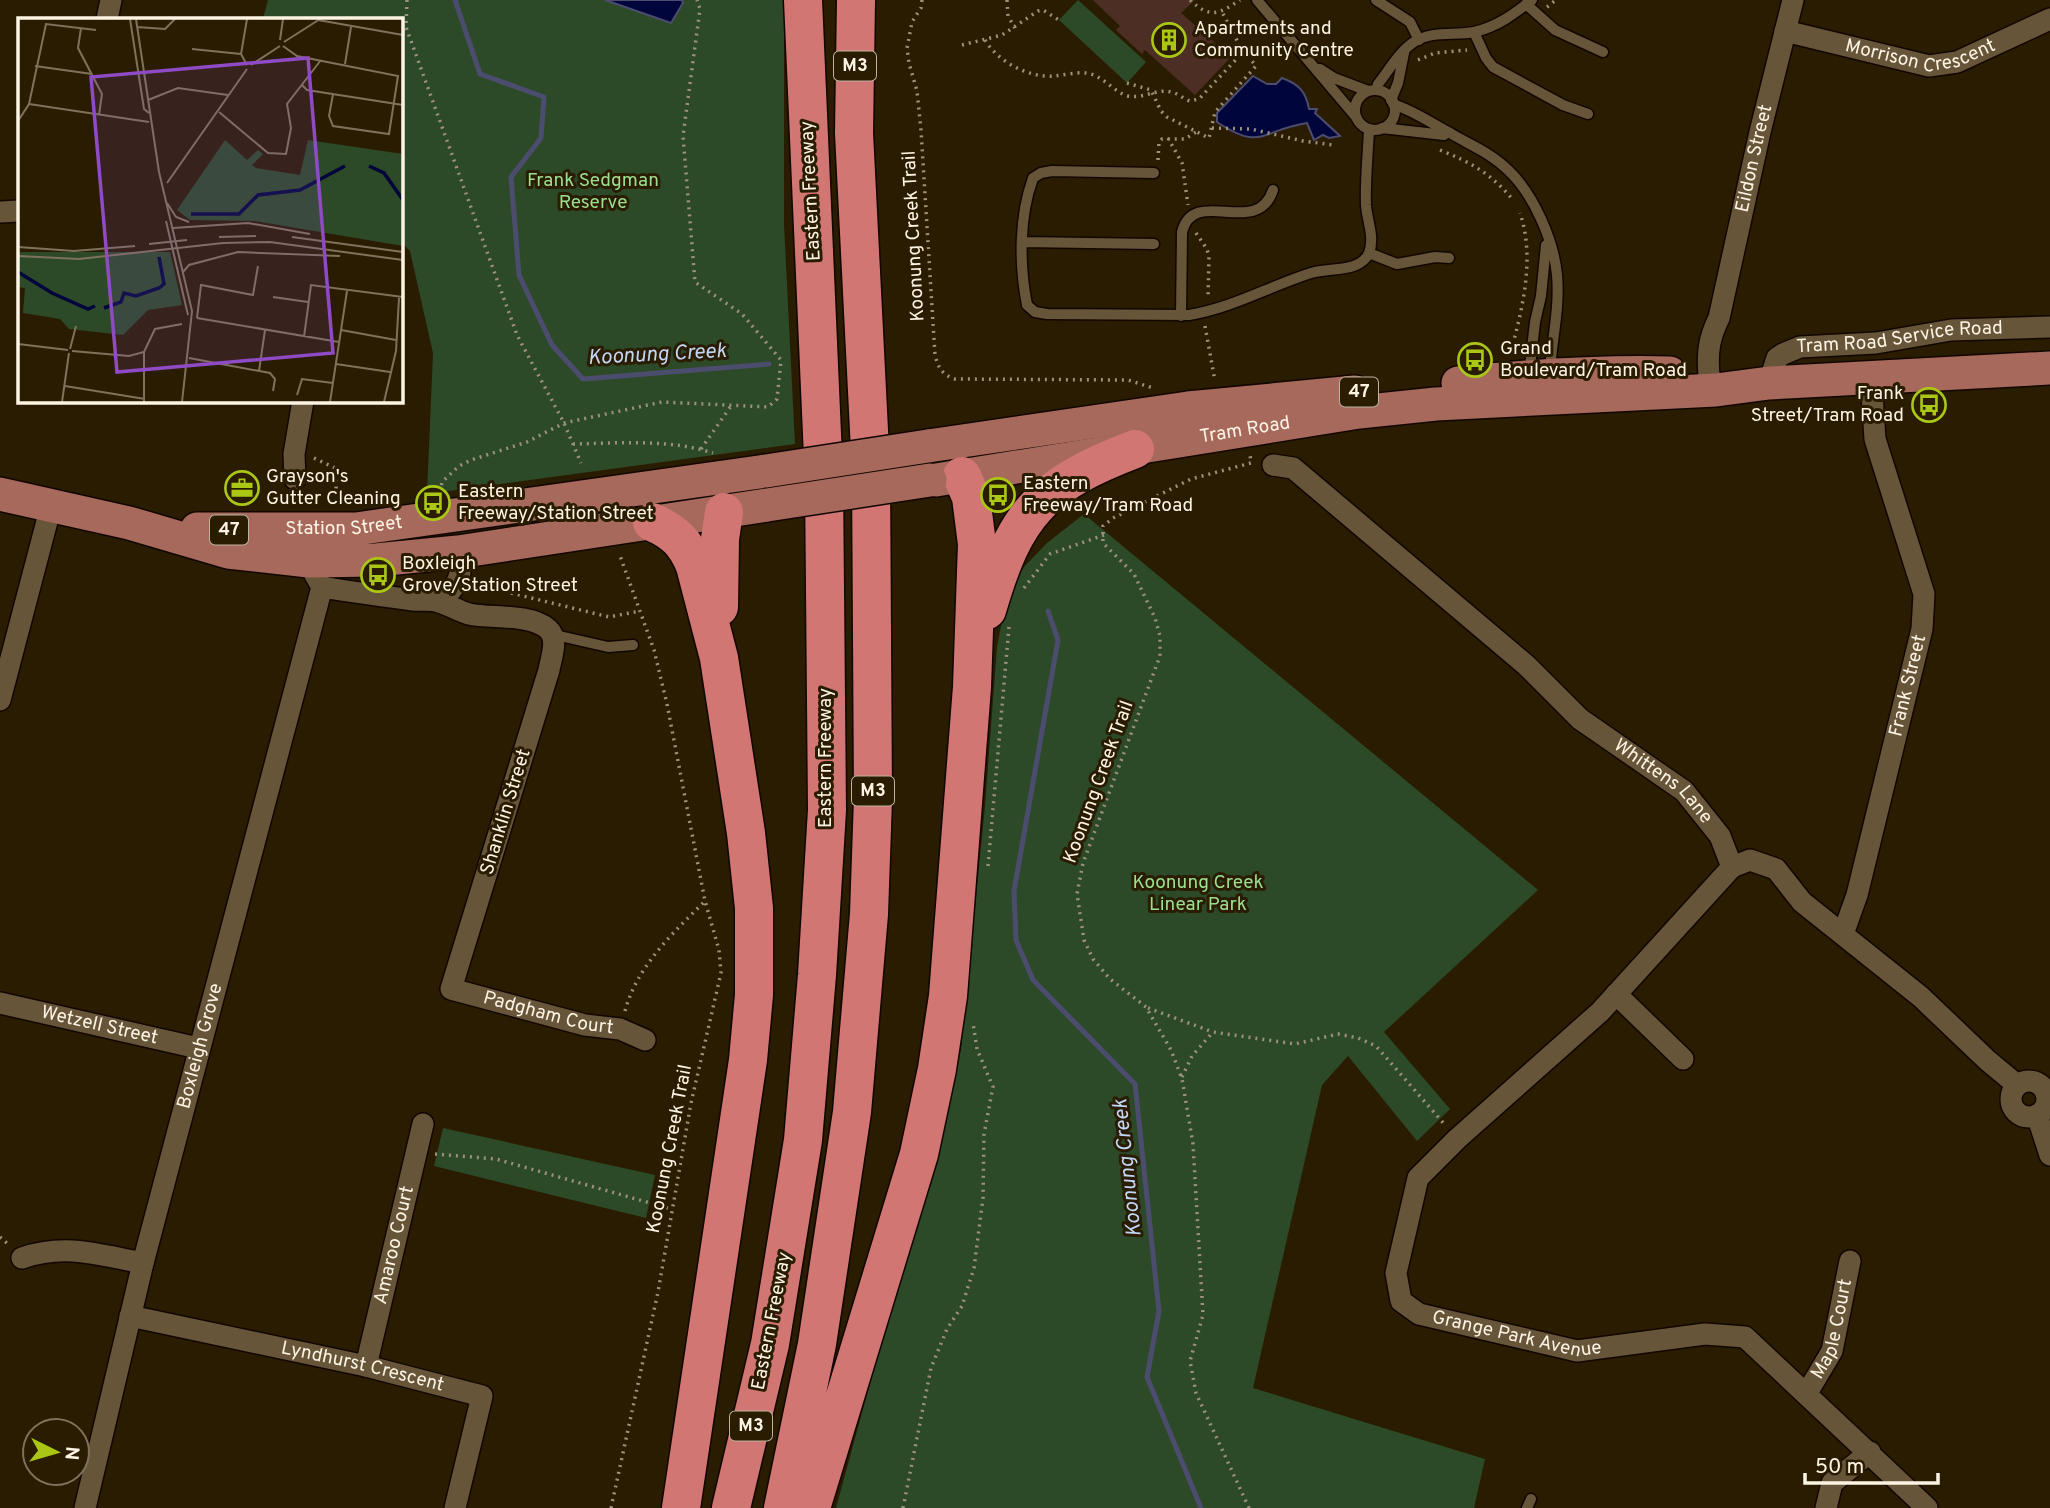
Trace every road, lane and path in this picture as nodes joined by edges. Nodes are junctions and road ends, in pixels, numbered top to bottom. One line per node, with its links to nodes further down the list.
1 (111, 0): 17 (street)
2 (407, 0): 20 (path)
3 (697, 0): 68 (path)
4 (803, 0): 139 (highway, Eastern Freeway / M3)
5 (856, 0): 140 (highway, M3)
6 (922, 0): 66 (path, Koonung Creek Trail)
7 (1007, 0): 21 (path)
8 (1190, 0): 15 (path)
9 (1240, 0): 15 (path)
10 (1257, 0): 31 (lane)
11 (1376, 0): 25 (lane)
12 (1556, 0): 16 (path)
13 (1793, 0): 22 (street, Eildon Street)
14 (1529, 2): 16 (lane); 23 (lane)
15 (1222, 12): 28 (path)
16 (1536, 15): 29 (lane)
17 (107, 18)
18 (2050, 19): 22 (street, Morrison Crescent)
19 (1059, 20): 21 (path)
20 (403, 27): 69 (path)
21 (1015, 28): 24 (path)
22 (1785, 31): 64 (street, Eildon Street)
23 (1474, 32): 25 (lane); 27 (lane)
24 (985, 40): 26 (path); 35 (path)
25 (1419, 40): 30 (lane)
26 (962, 45)
27 (1480, 47): 32 (path); 37 (lane)
28 (1244, 51): 35 (path); 41 (path)
29 (1603, 52)
30 (1404, 53): 34 (lane); 36 (lane)
31 (1315, 66): 34 (lane); 38 (lane)
32 (1415, 67)
33 (1126, 83): 35 (path)
34 (1372, 91): 36 (lane); 38 (lane)
35 (1154, 93): 43 (path)
36 (1392, 102): 39 (lane); 45 (lane)
37 (1588, 114)
38 (1357, 118): 40 (lane)
39 (1382, 128): 40 (lane); 42 (lane)
40 (1369, 129): 55 (lane)
41 (1211, 130): 43 (path); 46 (path)
42 (1406, 131): 45 (lane); 62 (path)
43 (1196, 132): 44 (path)
44 (1168, 138): 47 (path); 51 (path)
45 (1457, 138): 52 (lane)
46 (1334, 145)
47 (1154, 173): 53 (lane)
48 (1273, 190): 51 (lane)
49 (18, 211): 50 (street)
50 (0, 212)
51 (1191, 214): 57 (path); 58 (lane)
52 (1547, 235): 62 (lane); 62 (lane)
53 (1023, 242): 54 (lane); 58 (lane)
54 (1154, 244)
55 (1368, 253): 56 (lane); 57 (lane)
56 (1449, 258)
57 (1205, 313): 58 (lane); 61 (path)
58 (1181, 316)
59 (2050, 327): 65 (street, Tram Road Service Road)
60 (2050, 368): 63 (main road, Tram Road / 47)
61 (1214, 374)
62 (1532, 376): 64 (main road, Tram Road / 47); 70 (main road, Tram Road / 47); 72 (main road, Tram Road / 47)
63 (1864, 378): 65 (main road, Tram Road / 47); 108 (street, Frank Street)
64 (1716, 381): 65 (main road, Tram Road / 47)
65 (1769, 383)
66 (1157, 389)
67 (303, 402): 73 (street)
68 (731, 406): 69 (path); 74 (path)
69 (564, 423): 71 (path); 83 (path)
70 (1246, 430): 75 (main road, Tram Road / 47); 89 (path)
71 (573, 444): 74 (path); 77 (path)
72 (928, 446): 79 (main road, Tram Road / 47, bridge); 80 (main road)
73 (295, 449): 81 (street); 88 (path)
74 (701, 449): 76 (path)
75 (1135, 449): 80 (main road, Tram Road / 47); 103 (highway)
76 (717, 454)
77 (581, 463)
78 (1292, 463): 105 (street, Whittens Lane)
79 (766, 471): 85 (main road); 88 (main road, Station Street / 47)
80 (946, 478): 85 (main road, Tram Road / 47, bridge); 103 (highway)
81 (295, 479)
82 (0, 494): 84 (main road, Station Street / 47)
83 (438, 501)
84 (51, 506): 87 (main road, Station Street / 47); 104 (street)
85 (723, 512): 86 (main road, Station Street / 47); 102 (highway)
86 (652, 522): 90 (main road, Station Street / 47); 102 (highway)
87 (129, 523): 88 (main road, Station Street / 47); 92 (main road, Station Street / 47)
88 (341, 524): 90 (main road); 92 (main road)
89 (1104, 535): 95 (path); 112 (path, Koonung Creek Trail)
90 (458, 552): 92 (main road, Station Street / 47); 93 (street)
91 (619, 553): 97 (path, Koonung Creek Trail)
92 (316, 574): 96 (street, Station Street); 117 (street, Boxleigh Grove)
93 (457, 586): 96 (street); 98 (street, Station Street)
94 (511, 593): 97 (path)
95 (1016, 598)
96 (438, 601): 98 (street, Station Street)
97 (640, 611): 107 (path, Koonung Creek Trail)
98 (499, 616): 100 (street, Station Street)
99 (1010, 622): 106 (path)
100 (551, 634): 101 (lane); 109 (street, Shanklin Street)
101 (633, 645)
102 (719, 658): 138 (highway)
103 (972, 687): 141 (highway)
104 (0, 700)
105 (1732, 867): 108 (street); 110 (street, Grange Park Avenue)
106 (987, 877)
107 (705, 901): 114 (path); 127 (path, Koonung Creek Trail)
108 (1843, 934): 120 (street)
109 (451, 989): 114 (street, Padgham Court)
110 (1616, 994): 118 (street); 124 (street, Grange Park Avenue)
111 (0, 1003): 117 (street, Wetzell Street)
112 (1146, 1007): 115 (path); 119 (path, Koonung Creek Trail)
113 (973, 1023): 142 (path)
114 (620, 1029): 116 (street, Padgham Court)
115 (1213, 1032): 119 (path); 124 (path)
116 (645, 1040)
117 (198, 1048): 130 (street, Boxleigh Grove)
118 (1684, 1059)
119 (1181, 1079): 143 (path, Koonung Creek Trail)
120 (2017, 1085): 121 (street); 122 (street)
121 (2047, 1088): 122 (street)
122 (2037, 1115): 126 (street)
123 (423, 1124): 125 (street, Amaroo Court)
124 (1457, 1139): 133 (street, Grange Park Avenue)
125 (416, 1152): 127 (path); 132 (street, Amaroo Court)
126 (2050, 1155)
127 (671, 1209): 137 (path, Koonung Creek Trail)
128 (22, 1258): 130 (street)
129 (1850, 1261): 133 (street, Maple Court)
130 (143, 1263): 131 (street, Boxleigh Grove)
131 (130, 1316): 132 (street, Lyndhurst Crescent); 135 (street, Boxleigh Grove)
132 (366, 1366): 136 (street, Lyndhurst Crescent)
133 (1807, 1393): 134 (street, Grange Park Avenue)
134 (1870, 1452): 144 (street); 145 (street, Grange Park Avenue)
135 (85, 1508)
136 (455, 1508)
137 (611, 1508)
138 (681, 1508)
139 (731, 1508)
140 (783, 1508)
141 (811, 1508)
142 (903, 1508)
143 (1249, 1508)
144 (1826, 1508)
145 (1927, 1508)

